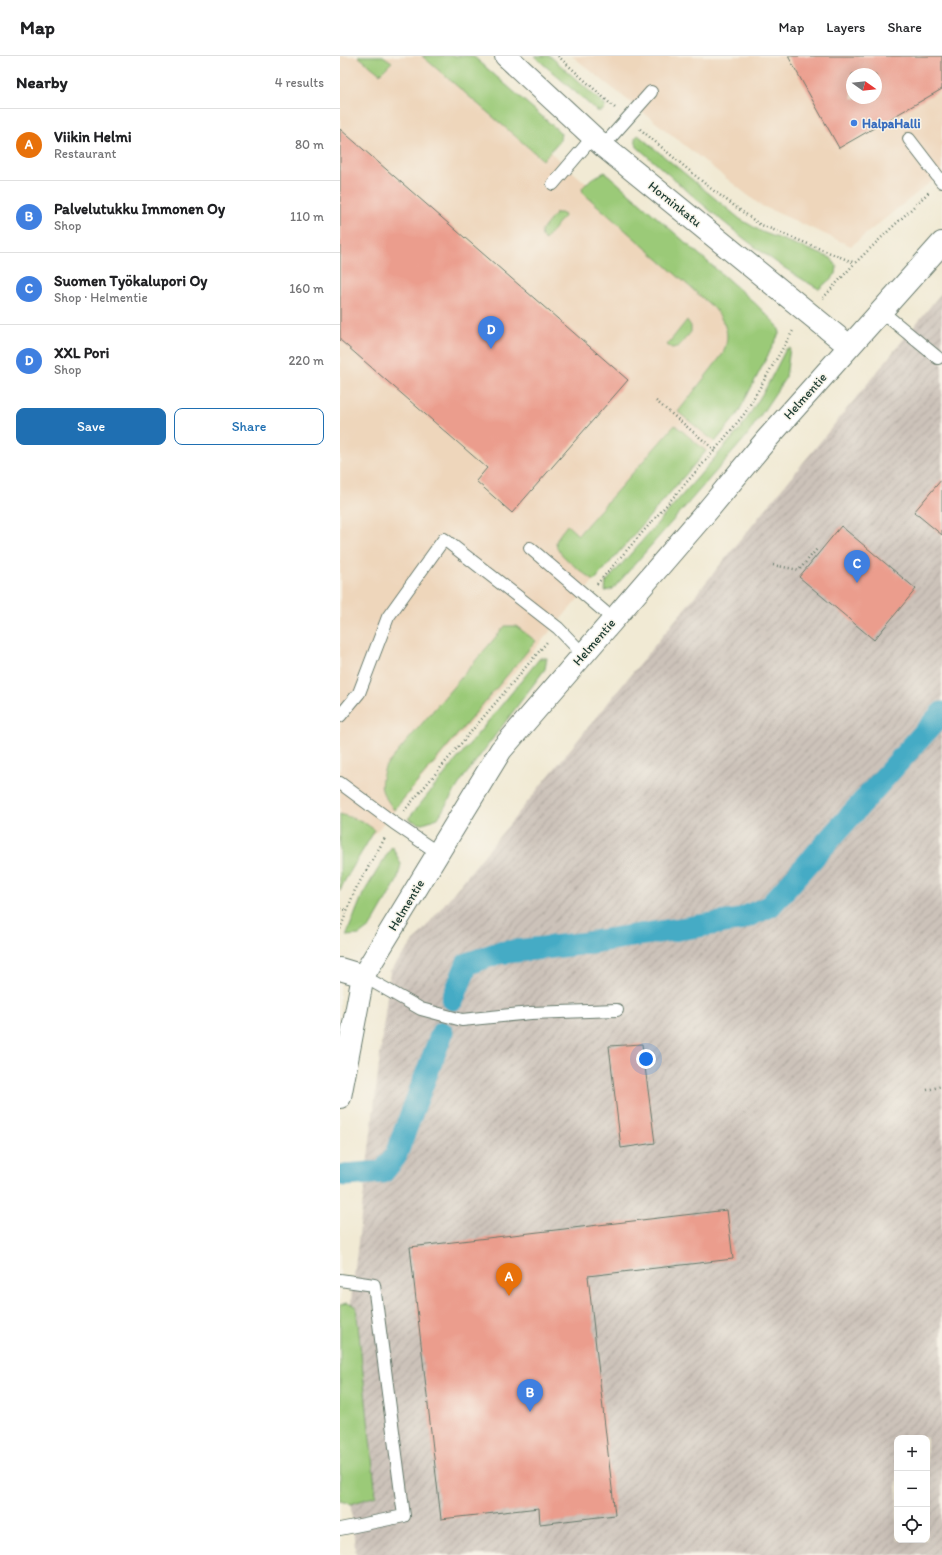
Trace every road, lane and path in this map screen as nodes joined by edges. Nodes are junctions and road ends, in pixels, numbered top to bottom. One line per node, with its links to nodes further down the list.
1 (506, 56): 6 (street, Horninkatu)
2 (558, 56): 4 (path)
3 (651, 92): 4 (lane)
4 (627, 118): 6 (lane); 10 (path)
5 (909, 139): 7 (lane)
6 (598, 141): 8 (lane); 12 (street, Horninkatu)
7 (941, 181): 10 (path)
8 (553, 184)
9 (942, 243): 11 (street, Helmentie)
10 (855, 263): 12 (path)
11 (881, 310): 13 (street, Helmentie); 14 (lane)
12 (809, 314): 13 (street, Horninkatu); 16 (path)
13 (849, 346): 21 (street, Helmentie)
14 (938, 358)
15 (656, 401): 16 (path)
16 (715, 450): 20 (path)
17 (530, 548): 20 (lane)
18 (818, 549): 19 (path)
19 (773, 564)
20 (586, 596): 21 (lane)
21 (613, 619): 23 (street, Helmentie)
22 (558, 628): 23 (lane); 24 (lane); 26 (path)
23 (583, 654): 27 (street, Helmentie)
24 (340, 716)
25 (340, 783): 26 (lane)
26 (394, 823): 27 (lane); 29 (path)
27 (438, 853): 32 (street, Helmentie)
28 (340, 909): 29 (path)
29 (347, 910): 30 (path)
30 (340, 929)
31 (340, 969): 32 (street)
32 (363, 976): 33 (lane); 36 (street, Helmentie)
33 (617, 1010)
34 (942, 1086): 35 (path)
35 (927, 1090)
36 (340, 1097)
37 (340, 1280): 38 (lane)
38 (340, 1529)

